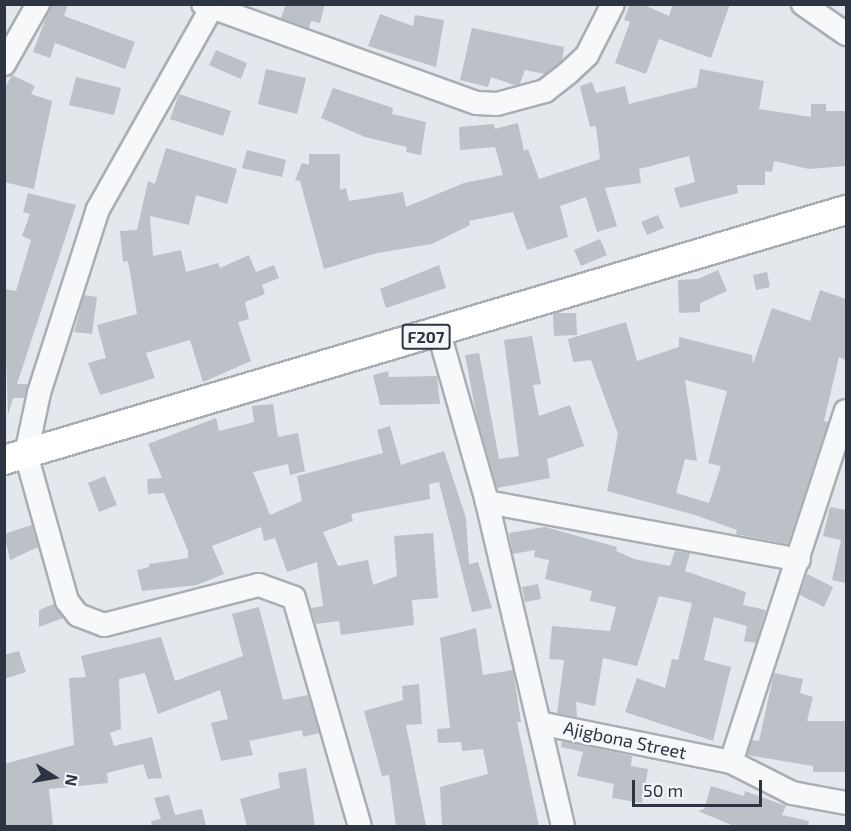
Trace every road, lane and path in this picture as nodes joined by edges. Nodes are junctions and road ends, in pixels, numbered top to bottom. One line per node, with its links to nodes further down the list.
1 (38, 4): 6 (street)
2 (613, 4): 4 (street)
3 (803, 4): 5 (street)
4 (207, 6): 10 (street)
5 (846, 34)
6 (4, 64)
7 (846, 210): 8 (main road, F207)
8 (439, 333): 10 (main road, F207); 11 (street)
9 (846, 411): 12 (street)
10 (16, 457): 16 (street)
11 (487, 502): 12 (street); 13 (street)
12 (799, 560): 14 (street)
13 (539, 723): 14 (street, Ajigbona Street); 17 (street)
14 (731, 762): 15 (street, Ajigbona Street)
15 (846, 803)
16 (360, 826)
17 (563, 826)

